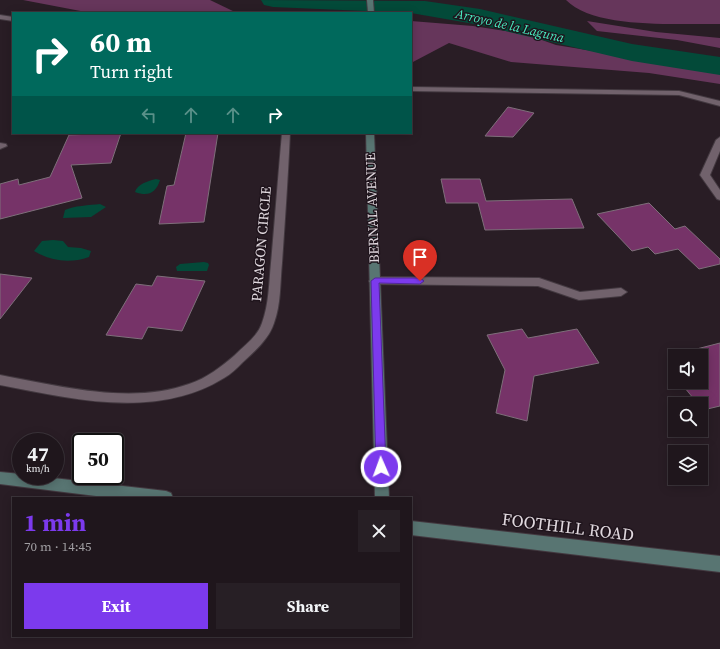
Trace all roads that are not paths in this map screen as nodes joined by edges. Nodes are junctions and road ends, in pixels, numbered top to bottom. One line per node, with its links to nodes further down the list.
1 (370, 0): 2 (main road)
2 (371, 12)
3 (0, 17): 4 (street)
4 (12, 19)
5 (412, 89): 6 (street)
6 (720, 104)
7 (286, 134): 13 (street, PARAGON CIRCLE)
8 (370, 134): 11 (main road, BERNAL AVENUE)
9 (720, 140): 10 (street)
10 (720, 197)
11 (375, 281): 12 (street); 16 (main road, BERNAL AVENUE)
12 (621, 292)
13 (0, 380)
14 (0, 478): 15 (main road)
15 (158, 497)
16 (382, 497)
17 (412, 528): 18 (main road, FOOTHILL ROAD)
18 (720, 564)

